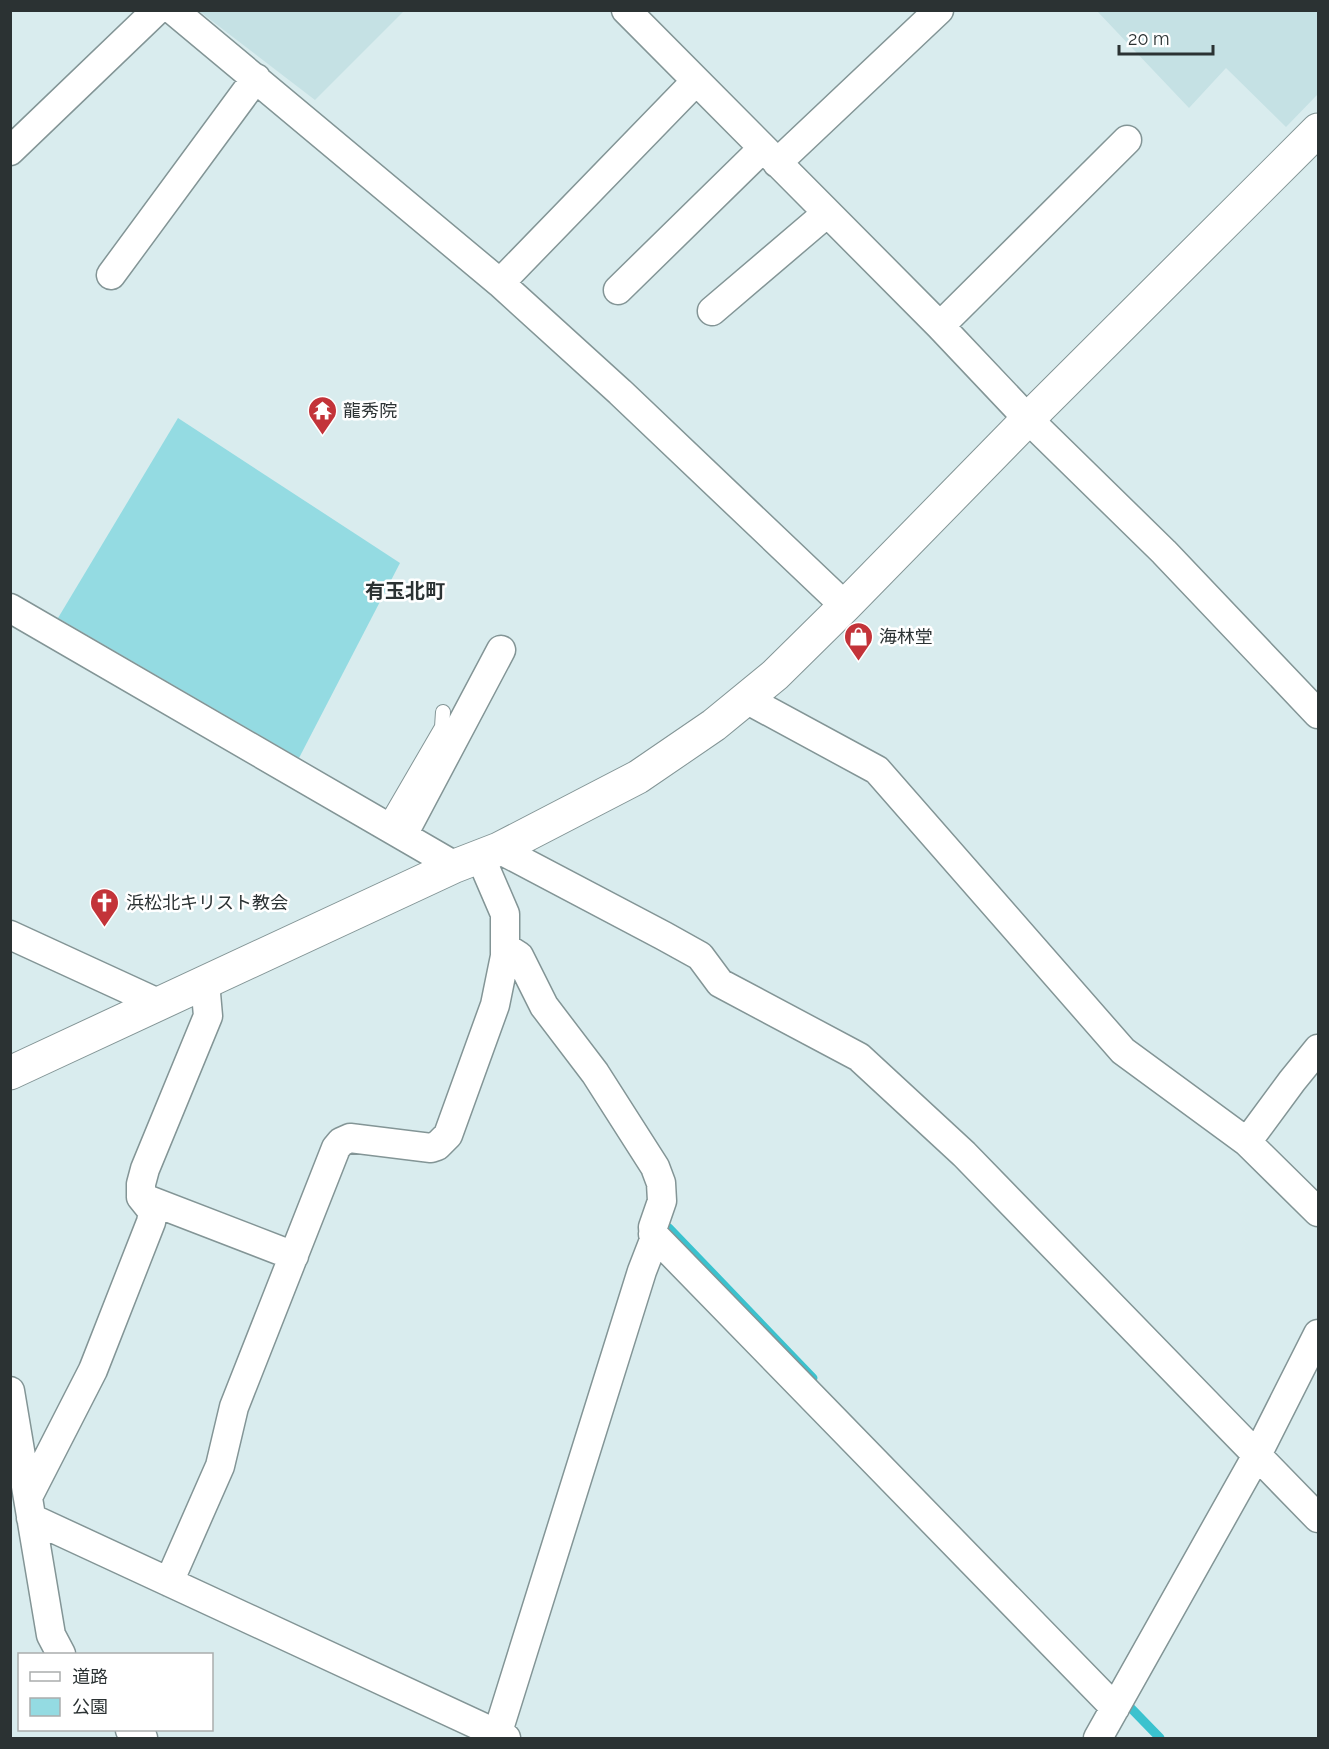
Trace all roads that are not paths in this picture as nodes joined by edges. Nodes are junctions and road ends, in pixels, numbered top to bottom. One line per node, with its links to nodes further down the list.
1 (157, 10): 9 (street)
2 (174, 10): 5 (street)
3 (626, 10): 6 (street)
4 (939, 10): 10 (street)
5 (256, 78): 12 (street); 13 (street)
6 (696, 81): 10 (street); 13 (street)
7 (1318, 130): 17 (street)
8 (1127, 140): 16 (street)
9 (10, 151)
10 (770, 156): 11 (street); 14 (street)
11 (827, 213): 15 (street); 16 (street)
12 (111, 275)
13 (500, 283): 18 (street)
14 (618, 290)
15 (712, 311)
16 (940, 326): 17 (street)
17 (1028, 419): 18 (street); 23 (street)
18 (845, 606): 21 (street)
19 (10, 608): 24 (street)
20 (501, 650): 24 (street)
21 (746, 699): 25 (street); 32 (street)
22 (443, 712): 24 (lane)
23 (1318, 714)
24 (394, 830): 25 (street)
25 (478, 857): 27 (street); 28 (street); 39 (street)
26 (10, 935): 29 (street)
27 (505, 947): 35 (street); 36 (street)
28 (205, 982): 29 (street); 33 (street)
29 (158, 1003): 31 (street)
30 (1318, 1049): 32 (street)
31 (10, 1073)
32 (1247, 1142): 34 (street)
33 (141, 1197): 36 (street); 40 (street)
34 (1318, 1212)
35 (653, 1234): 44 (street); 45 (street)
36 (294, 1256): 42 (street)
37 (1318, 1334): 39 (street)
38 (10, 1391): 40 (street)
39 (1257, 1455): 41 (street); 44 (street)
40 (30, 1506): 42 (street); 43 (street)
41 (1318, 1518)
42 (169, 1582): 45 (street)
43 (60, 1653)
44 (1120, 1701): 46 (street)
45 (500, 1737)
46 (1098, 1738)

